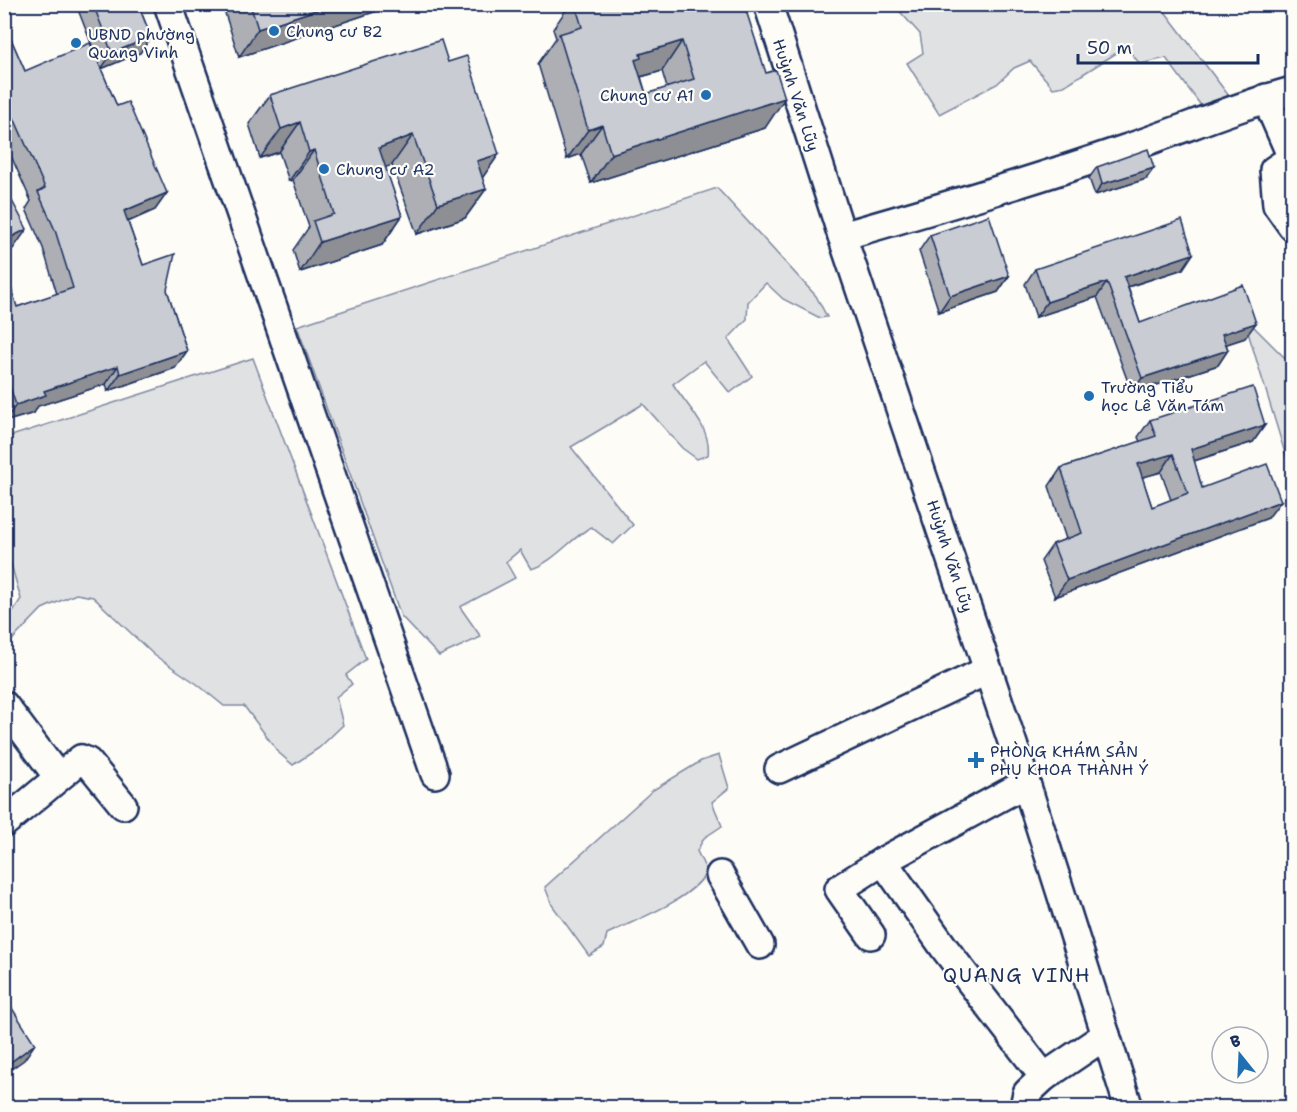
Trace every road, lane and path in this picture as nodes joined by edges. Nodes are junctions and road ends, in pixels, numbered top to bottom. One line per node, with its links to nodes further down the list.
1 (168, 4): 10 (street)
2 (768, 4): 6 (street, Huỳnh Văn Lũy)
3 (1293, 91): 4 (street)
4 (1266, 98): 5 (street); 6 (street)
5 (1293, 225)
6 (842, 236): 7 (street, Huỳnh Văn Lũy)
7 (988, 670): 9 (street); 12 (street, Huỳnh Văn Lũy)
8 (4, 705): 11 (street)
9 (779, 769)
10 (435, 774)
11 (58, 777): 13 (street); 14 (street)
12 (1026, 783): 15 (street); 19 (street, Huỳnh Văn Lũy)
13 (123, 805)
14 (4, 823)
15 (883, 861): 17 (street); 20 (street)
16 (720, 874): 18 (street)
17 (871, 935)
18 (760, 945)
19 (1106, 1035): 20 (street); 22 (street, Huỳnh Văn Lũy)
20 (1044, 1077): 21 (street)
21 (1030, 1107)
22 (1130, 1107)

